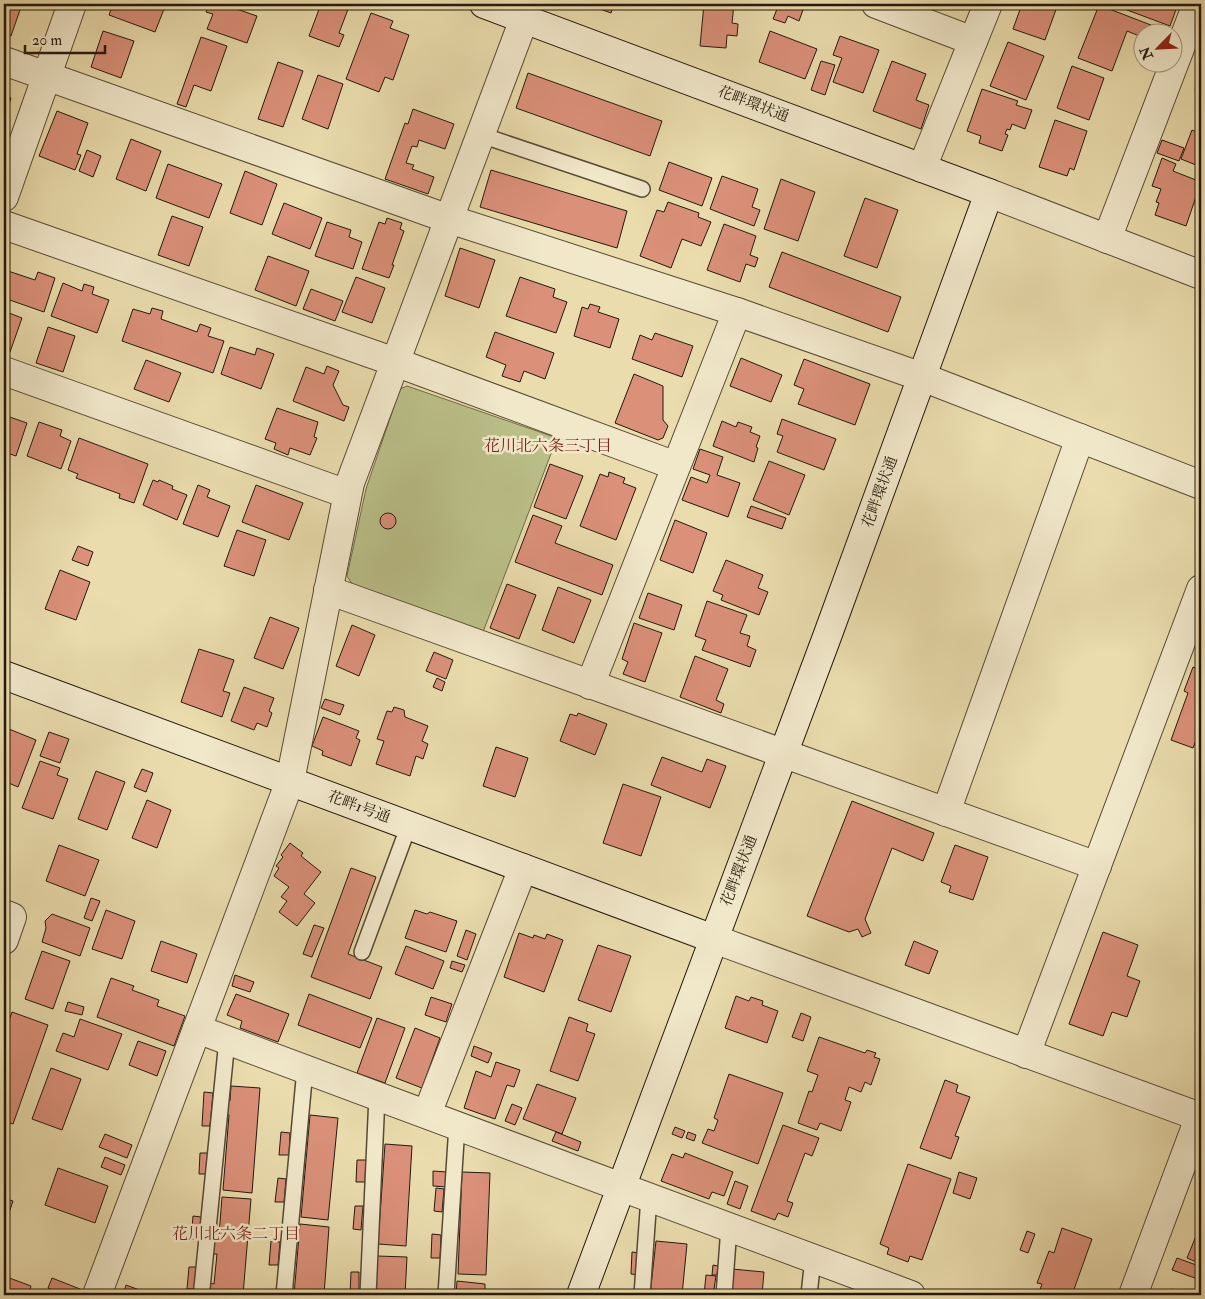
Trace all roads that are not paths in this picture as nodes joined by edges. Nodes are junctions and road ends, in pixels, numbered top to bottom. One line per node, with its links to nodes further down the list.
1 (72, 4): 9 (street)
2 (484, 4): 6 (street, 花畔環状通)
3 (876, 4): 7 (street)
4 (988, 4): 7 (street)
5 (1197, 4): 17 (street)
6 (524, 19): 10 (street); 11 (street, 花畔環状通)
7 (973, 41): 11 (street)
8 (4, 61): 9 (street)
9 (46, 76): 14 (street); 15 (street)
10 (481, 135): 12 (lane); 15 (street)
11 (922, 168): 13 (street, 花畔環状通)
12 (642, 189)
13 (989, 193): 17 (street); 22 (street, 花畔環状通)
14 (4, 197)
15 (449, 219): 19 (street); 20 (street)
16 (4, 225): 20 (street)
17 (1107, 239): 18 (street)
18 (1201, 275)
19 (737, 312): 22 (street); 24 (street)
20 (396, 362): 24 (street); 26 (street)
21 (4, 371): 26 (street)
22 (922, 377): 23 (street); 31 (street, 花畔環状通)
23 (1080, 438): 25 (street); 33 (street)
24 (676, 466): 30 (street)
25 (1201, 485)
26 (348, 494): 28 (street)
27 (1201, 588): 35 (street)
28 (328, 590): 30 (street); 32 (street)
29 (4, 675): 32 (street, 花畔1号通)
30 (590, 685): 31 (street)
31 (783, 754): 33 (street); 38 (street, 花畔環状通)
32 (290, 781): 34 (street, 花畔1号通); 41 (street)
33 (946, 812): 35 (street)
34 (408, 826): 36 (street, 花畔1号通); 40 (lane)
35 (1096, 866): 43 (street)
36 (523, 868): 38 (street, 花畔1号通); 46 (street)
37 (4, 914): 39 (street)
38 (714, 939): 43 (street, 花畔1号通); 50 (street, 花畔環状通)
39 (4, 940)
40 (362, 952)
41 (197, 1029): 42 (street); 56 (street)
42 (227, 1040): 44 (street); 54 (lane)
43 (1026, 1054): 47 (street, 花畔1号通)
44 (305, 1069): 45 (street); 57 (lane)
45 (377, 1096): 46 (street); 58 (lane)
46 (427, 1114): 48 (street)
47 (1200, 1115): 49 (street)
48 (457, 1125): 50 (street); 59 (lane)
49 (1191, 1169): 64 (street)
50 (621, 1186): 51 (street); 60 (street, 花畔環状通)
51 (649, 1197): 52 (street); 61 (lane)
52 (729, 1226): 53 (street); 62 (lane)
53 (813, 1258): 55 (street); 63 (lane)
54 (202, 1288)
55 (897, 1293)
56 (98, 1295)
57 (284, 1295)
58 (368, 1295)
59 (446, 1295)
60 (581, 1295)
61 (642, 1295)
62 (724, 1295)
63 (809, 1295)
64 (1133, 1295)

